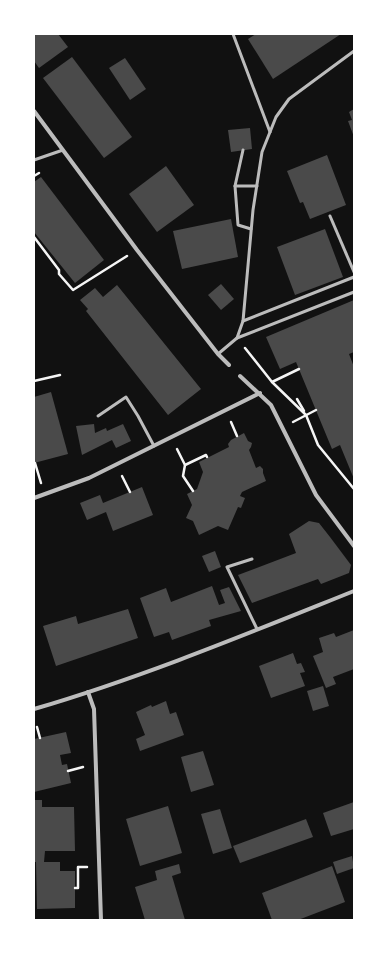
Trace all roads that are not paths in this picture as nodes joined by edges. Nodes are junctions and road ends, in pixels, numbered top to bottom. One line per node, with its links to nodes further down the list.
1 (233, 34): 4 (lane)
2 (354, 51): 4 (lane)
3 (34, 111): 5 (street)
4 (270, 132): 9 (lane)
5 (63, 150): 7 (lane); 17 (street)
6 (243, 150): 8 (lane)
7 (34, 160)
8 (235, 186): 9 (lane); 11 (lane)
9 (256, 186): 11 (lane)
10 (330, 216): 12 (lane)
11 (251, 229): 15 (lane)
12 (354, 272)
13 (354, 277): 15 (lane)
14 (354, 292): 16 (lane)
15 (243, 321): 16 (lane)
16 (237, 338): 17 (lane)
17 (218, 354): 18 (street)
18 (229, 365)
19 (240, 376): 20 (street)
20 (260, 394): 22 (street); 24 (street)
21 (98, 416): 22 (lane)
22 (154, 446): 23 (street)
23 (34, 498)
24 (354, 546)
25 (252, 559): 27 (lane)
26 (354, 591): 27 (street)
27 (256, 629): 28 (street)
28 (88, 692): 29 (street); 30 (street)
29 (34, 709)
30 (101, 920)

